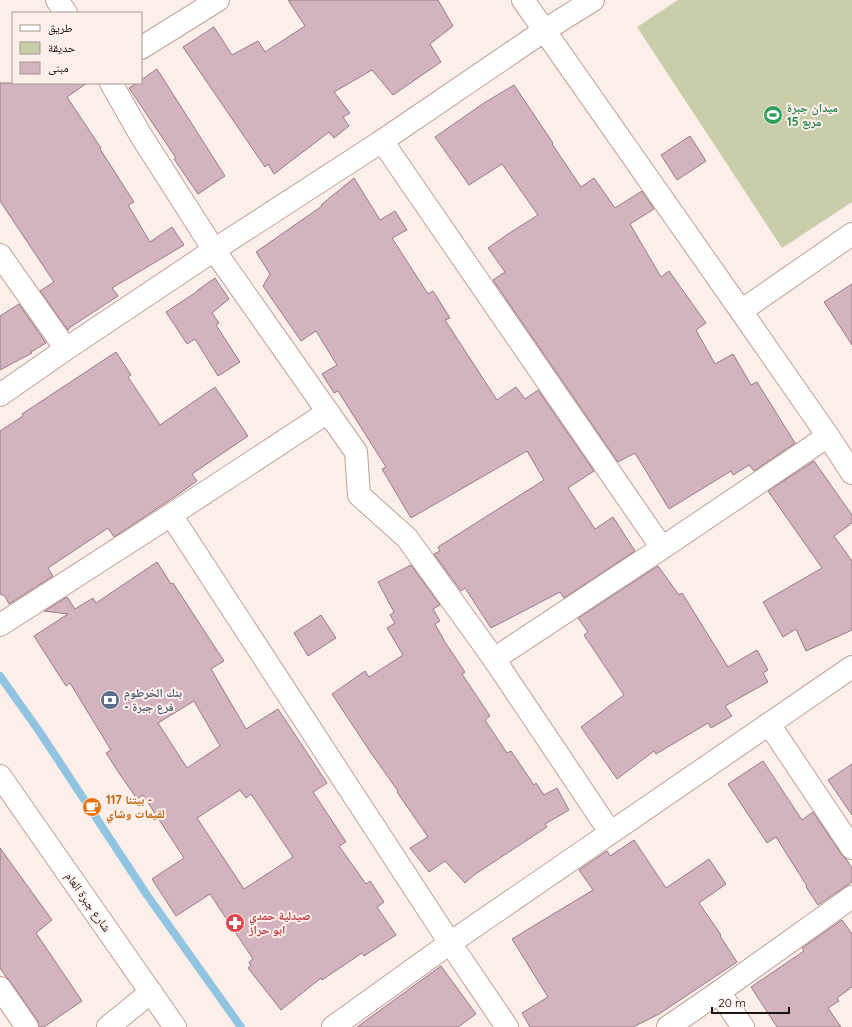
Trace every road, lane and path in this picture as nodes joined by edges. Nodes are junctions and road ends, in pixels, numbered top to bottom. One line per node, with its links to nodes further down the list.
1 (57, 0): 5 (street)
2 (218, 0): 7 (street)
3 (523, 0): 6 (street)
4 (593, 0): 6 (street)
5 (65, 12)
6 (545, 30): 9 (street); 13 (street)
7 (142, 47)
8 (112, 84): 11 (street)
9 (382, 141): 11 (street); 20 (street)
10 (852, 234): 13 (street)
11 (214, 250): 14 (street); 16 (street)
12 (0, 255): 14 (street)
13 (741, 311): 17 (street)
14 (66, 348): 15 (street)
15 (0, 395)
16 (328, 412): 19 (street); 22 (street)
17 (828, 436): 18 (street); 20 (street)
18 (852, 473)
19 (170, 515): 21 (street); 29 (street)
20 (662, 548): 22 (street)
21 (0, 625)
22 (494, 659): 26 (street)
23 (852, 667): 24 (street)
24 (769, 724): 26 (street); 27 (street)
25 (0, 776): 31 (street, شارع جبرة العام)
26 (610, 832): 29 (street)
27 (852, 848)
28 (852, 897): 32 (street)
29 (450, 943): 36 (street); 37 (street)
30 (0, 988): 33 (street)
31 (151, 992): 34 (street); 35 (street, شارع جبرة العام)
32 (719, 992): 38 (street); 39 (street)
33 (27, 1027)
34 (108, 1027)
35 (175, 1027)
36 (333, 1027)
37 (507, 1027)
38 (668, 1027)
39 (742, 1027)

